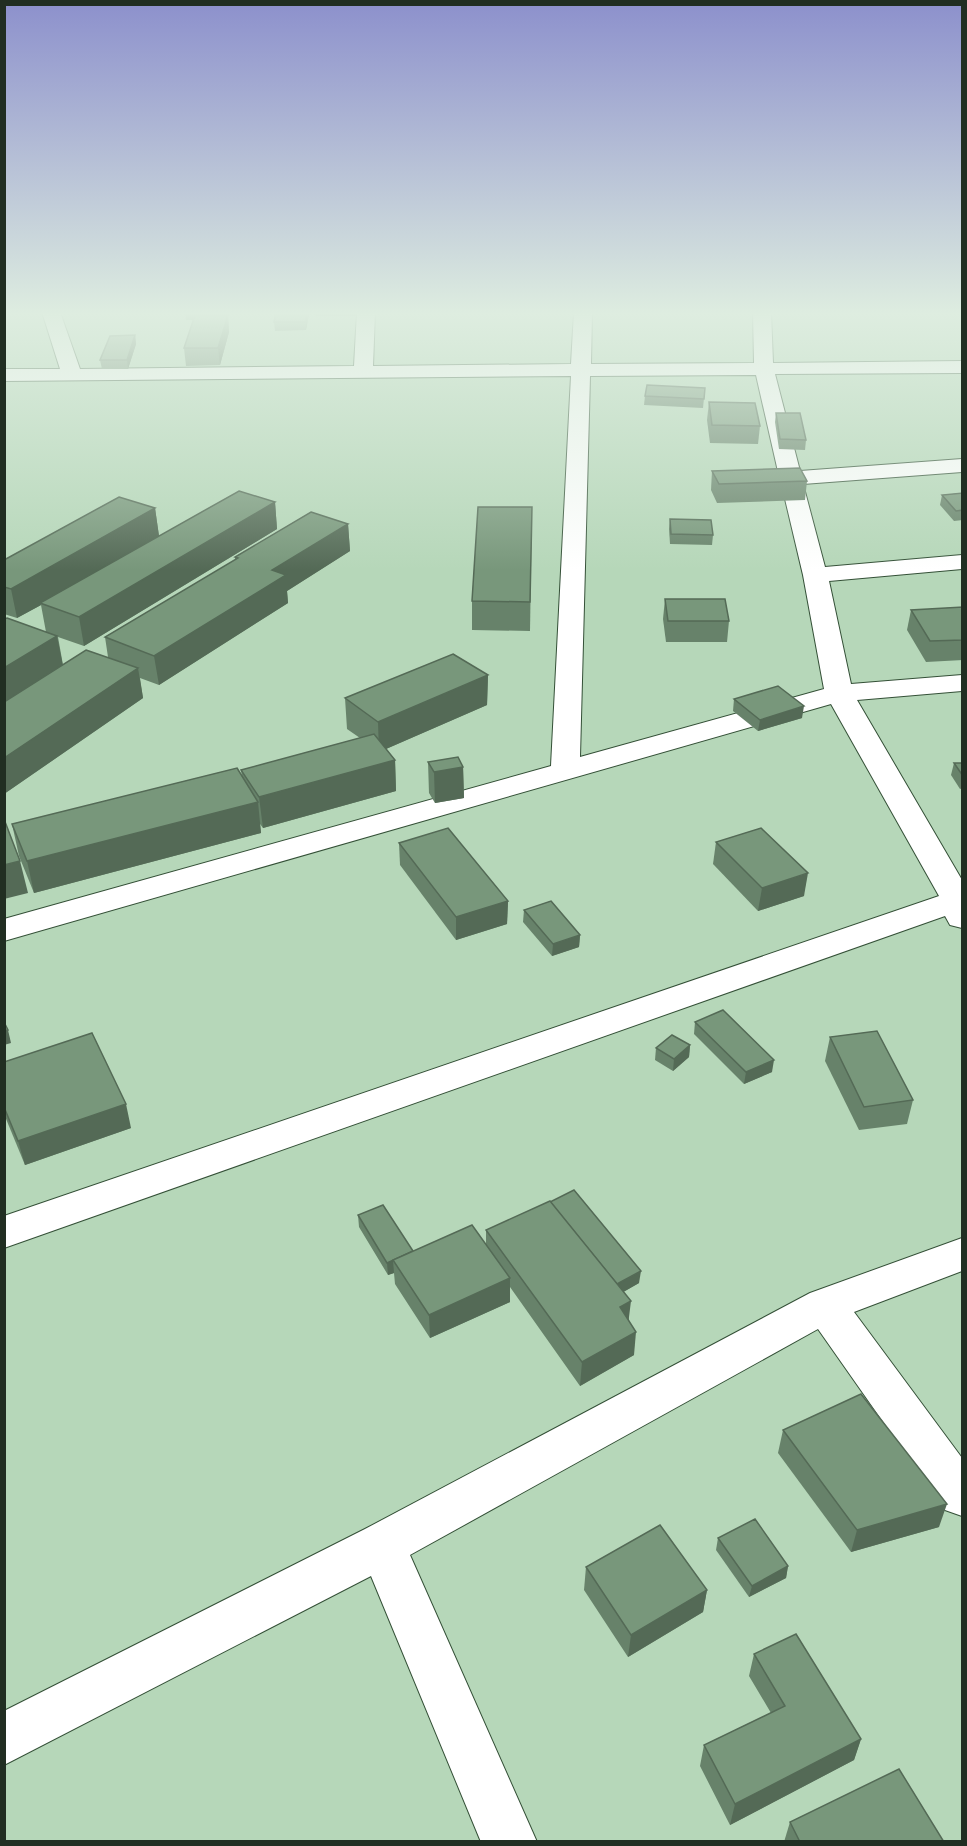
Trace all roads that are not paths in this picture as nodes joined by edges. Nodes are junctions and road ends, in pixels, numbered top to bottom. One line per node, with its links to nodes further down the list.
1 (579, 398): 9 (street)
2 (771, 398): 4 (street)
3 (963, 465): 4 (street)
4 (789, 478): 6 (street)
5 (963, 562): 6 (street)
6 (815, 575): 8 (street)
7 (963, 683): 8 (street)
8 (839, 693): 9 (street); 10 (street)
9 (565, 772): 11 (street)
10 (961, 905): 12 (street)
11 (4, 930)
12 (4, 1232)
13 (963, 1254): 14 (street)
14 (825, 1305): 15 (street); 16 (street)
15 (963, 1495)
16 (382, 1545): 17 (street); 18 (street)
17 (4, 1739)
18 (509, 1842)

